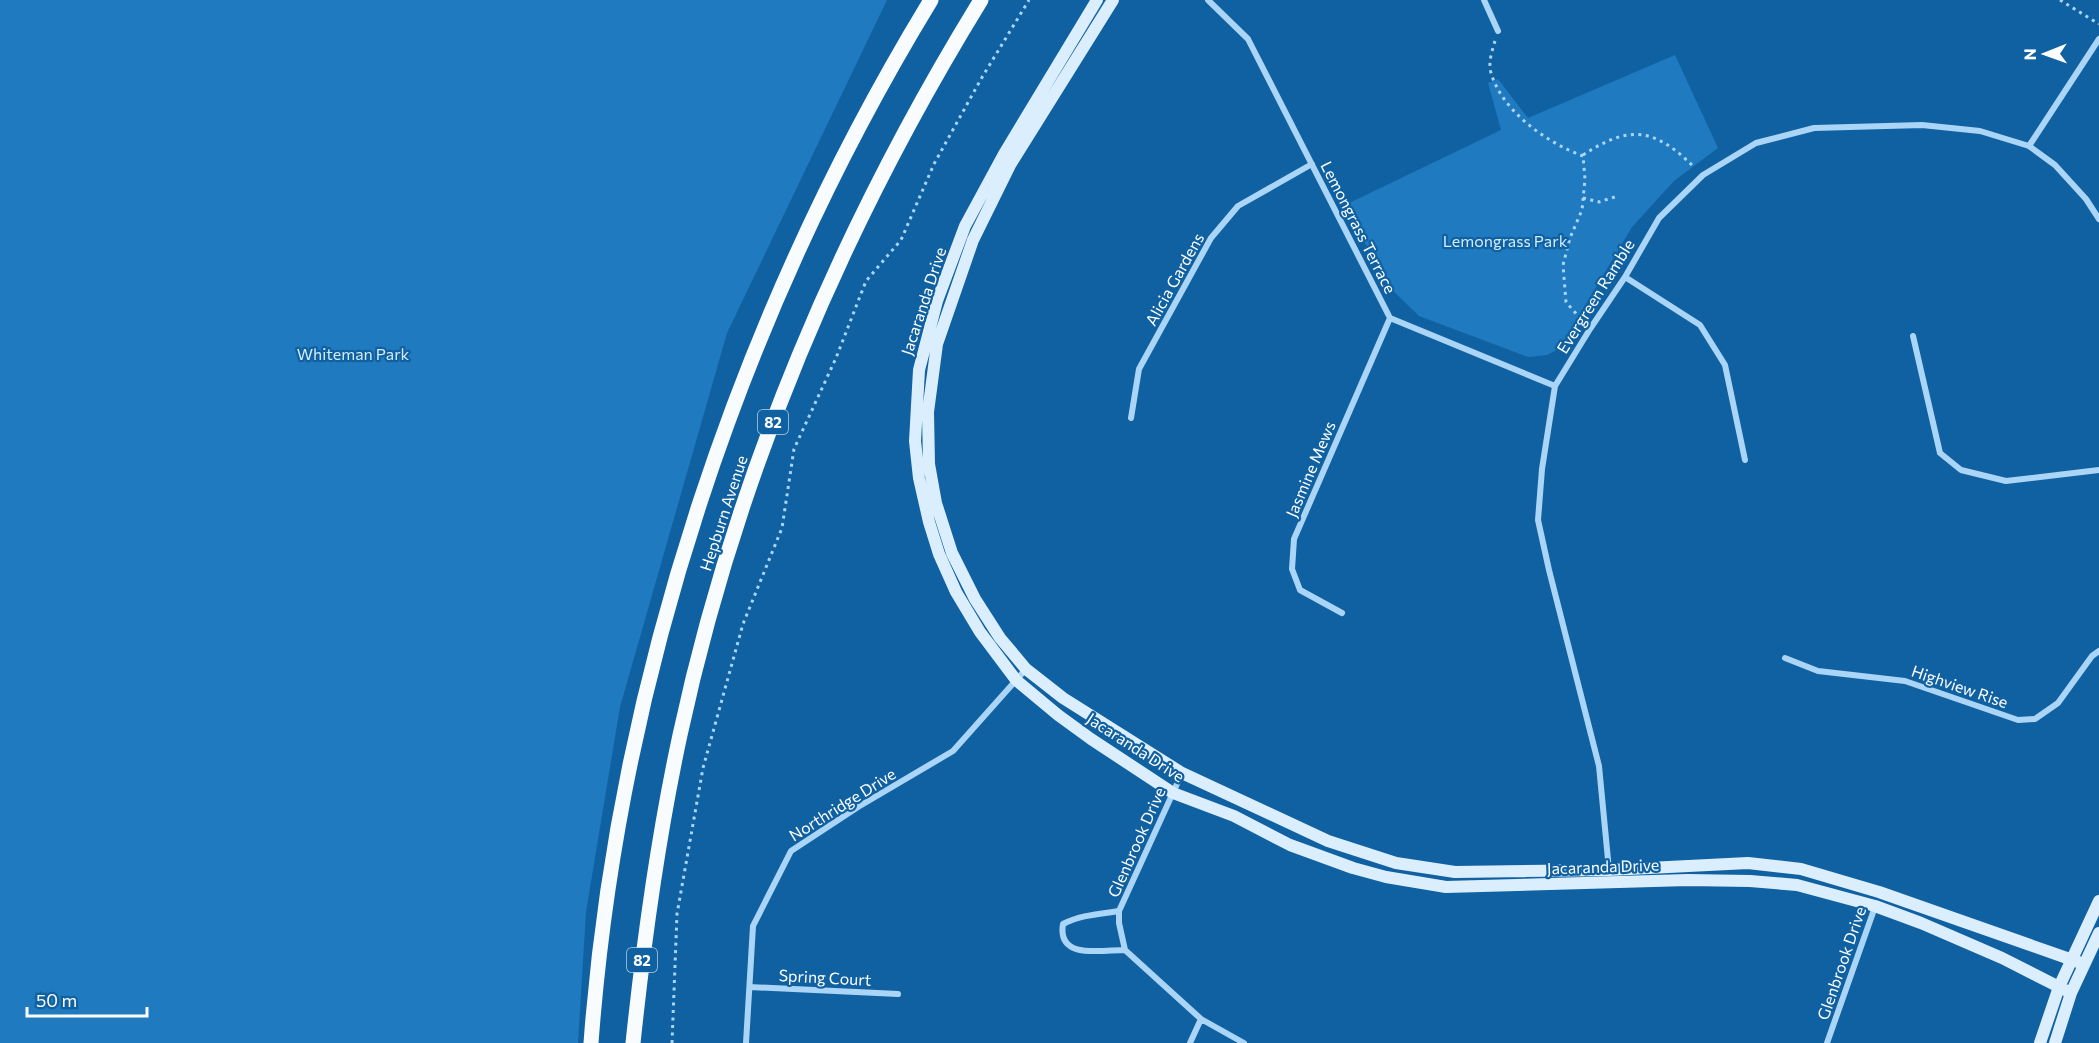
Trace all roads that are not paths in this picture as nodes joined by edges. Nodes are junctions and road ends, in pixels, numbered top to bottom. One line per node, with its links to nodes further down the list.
1 (932, 0): 40 (main road, Hepburn Avenue / 82)
2 (981, 0): 41 (main road, Hepburn Avenue / 82)
3 (1097, 0): 23 (street, Jacaranda Drive)
4 (1113, 0): 22 (street, Jacaranda Drive)
5 (1208, 0): 10 (street, Lemongrass Terrace)
6 (1484, 0): 7 (street)
7 (1498, 31)
8 (2099, 39): 9 (street)
9 (2029, 146): 11 (street, Evergreen Ramble); 12 (street, Evergreen Ramble)
10 (1312, 164): 13 (street, Lemongrass Terrace); 16 (street, Alicia Gardens)
11 (2099, 219)
12 (1625, 277): 15 (street, Evergreen Ramble); 17 (street)
13 (1390, 318): 15 (street, Lemongrass Terrace); 19 (street, Jasmine Mews)
14 (1913, 336): 18 (street)
15 (1556, 386): 26 (street, Evergreen Ramble)
16 (1131, 418)
17 (1745, 460)
18 (2099, 470)
19 (1342, 613)
20 (2099, 651): 21 (street, Highview Rise)
21 (1785, 658)
22 (1026, 669): 23 (street, Northridge Drive); 24 (street, Jacaranda Drive)
23 (1016, 680): 25 (street, Jacaranda Drive); 35 (street, Northridge Drive)
24 (1182, 773): 25 (street, Glenbrook Drive); 26 (street, Jacaranda Drive)
25 (1173, 793): 26 (street, Jacaranda Drive); 30 (street, Glenbrook Drive)
26 (1609, 876): 27 (street, Jacaranda Drive); 29 (street, Jacaranda Drive)
27 (1880, 892): 29 (street, Glenbrook Drive); 33 (street, Jacaranda Drive)
28 (2099, 901): 33 (street)
29 (1875, 906): 36 (street, Jacaranda Drive); 45 (street, Glenbrook Drive)
30 (1119, 911): 32 (street, Glenbrook Drive); 32 (street)
31 (2099, 933): 34 (street)
32 (1125, 950): 39 (street)
33 (2072, 958): 34 (street, Jacaranda Drive); 36 (street)
34 (2084, 964): 37 (street)
35 (750, 987): 38 (street, Spring Court); 42 (street, Northridge Drive)
36 (2059, 987): 37 (street, Jacaranda Drive); 46 (street)
37 (2071, 993): 47 (street)
38 (898, 994)
39 (1201, 1019): 43 (street); 44 (street)
40 (591, 1043)
41 (633, 1043)
42 (746, 1043)
43 (1190, 1043)
44 (1245, 1043)
45 (1827, 1043)
46 (2040, 1043)
47 (2055, 1043)

